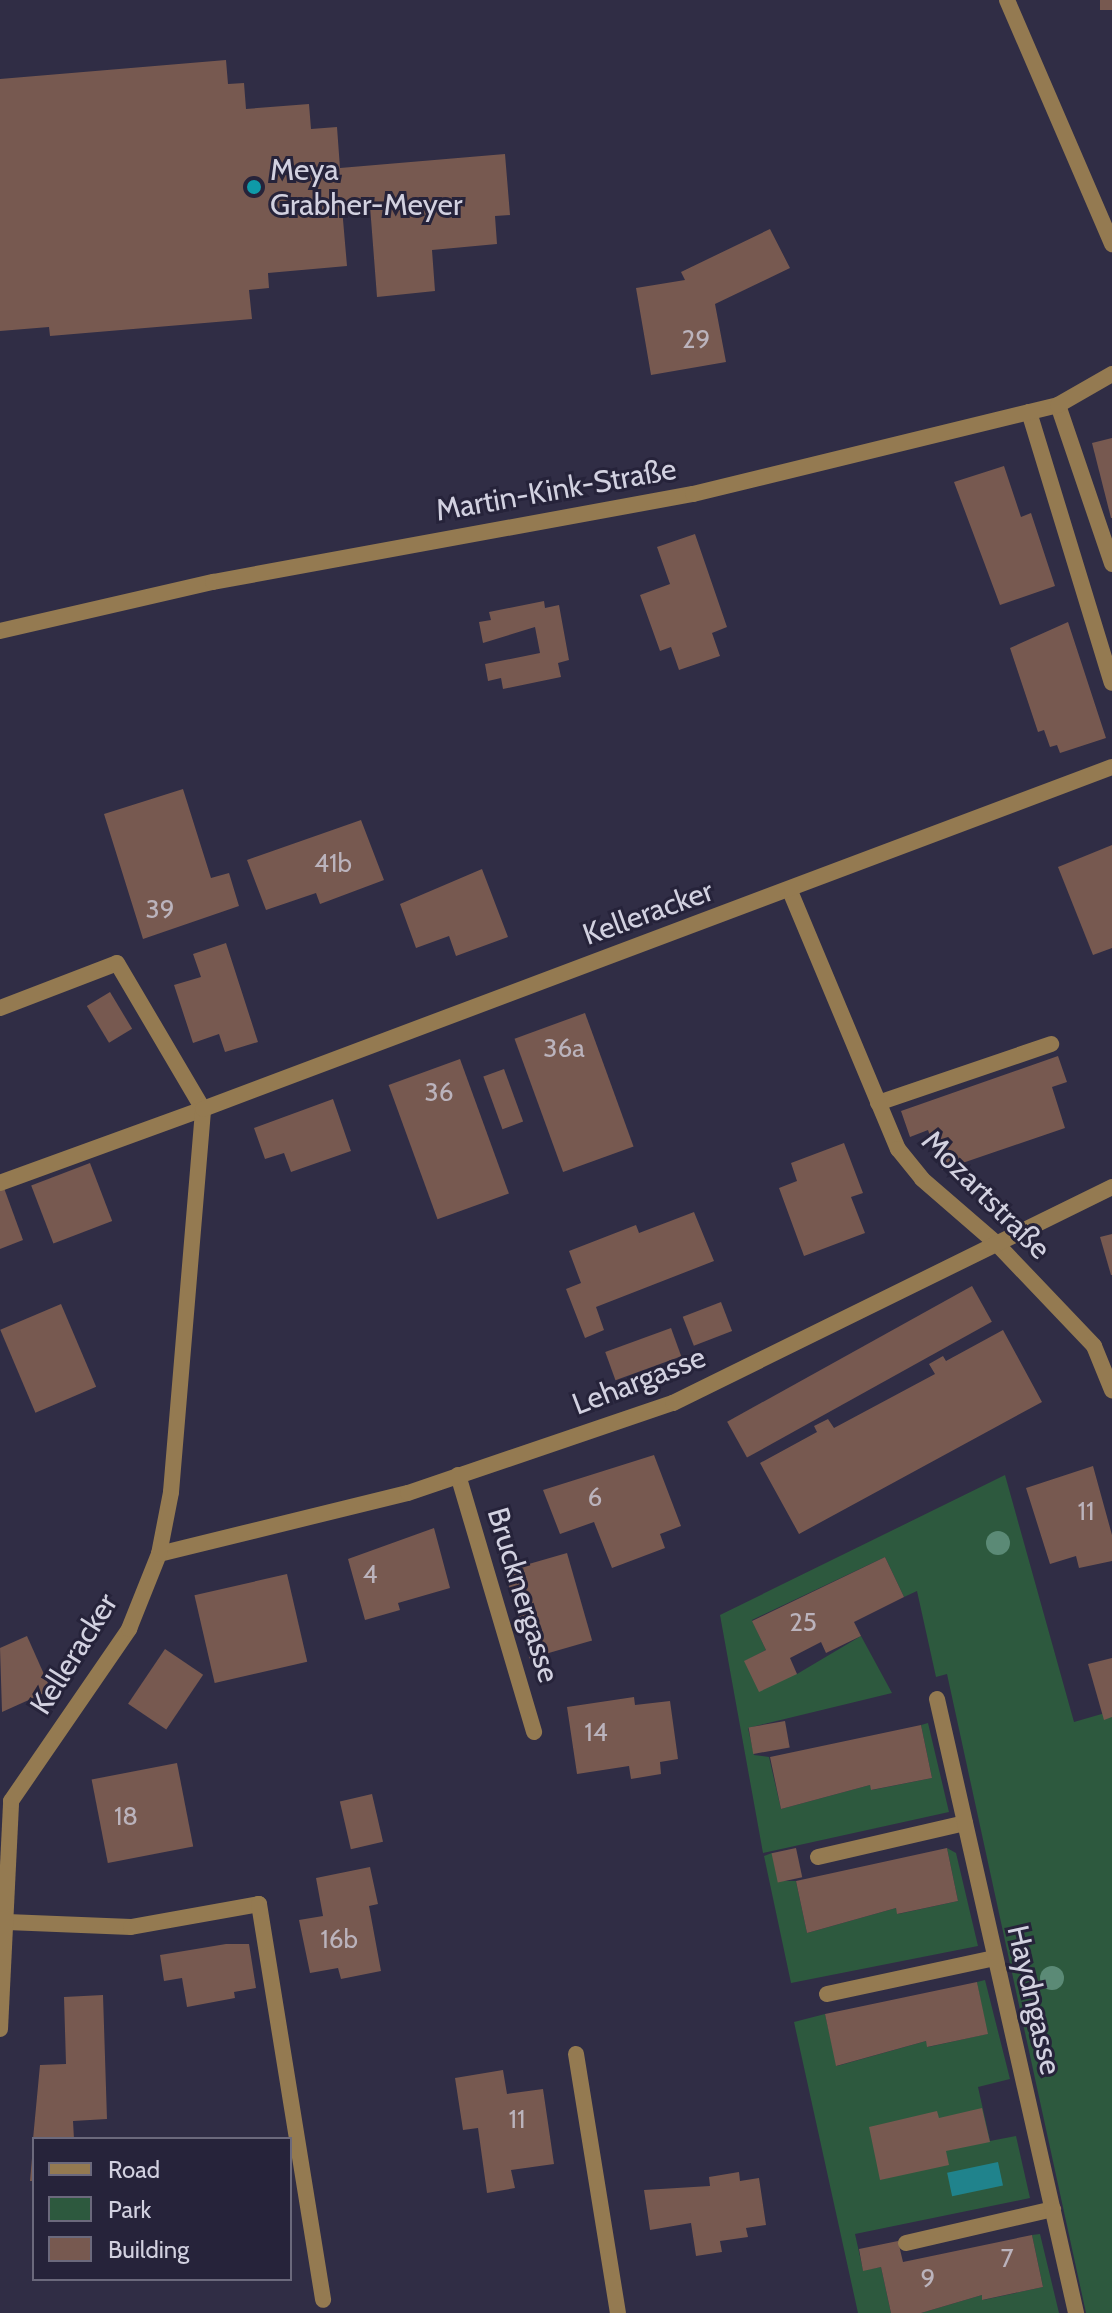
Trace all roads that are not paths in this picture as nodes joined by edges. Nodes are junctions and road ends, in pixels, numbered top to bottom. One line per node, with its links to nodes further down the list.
1 (1007, 0): 2 (street)
2 (1112, 244)
3 (1112, 374): 4 (street, Martin-Kink-Straße)
4 (1058, 405): 5 (street, Martin-Kink-Straße); 6 (street)
5 (1029, 412): 7 (street, Martin-Kink-Straße); 8 (street)
6 (1112, 564)
7 (0, 631)
8 (1112, 683)
9 (1112, 767): 10 (street, Kelleracker)
10 (790, 891): 13 (street, Mozartstraße); 14 (street, Kelleracker)
11 (0, 1008): 14 (street)
12 (1051, 1044): 13 (street)
13 (878, 1103): 17 (street, Mozartstraße)
14 (203, 1109): 15 (street, Kelleracker); 20 (street, Kelleracker)
15 (0, 1183)
16 (1112, 1187): 17 (street, Lehargasse)
17 (996, 1243): 18 (street, Mozartstraße); 19 (street, Lehargasse)
18 (1112, 1390)
19 (458, 1475): 20 (street, Lehargasse); 22 (street, Brucknergasse)
20 (159, 1554): 23 (street, Kelleracker)
21 (937, 1699): 24 (street, Haydngasse)
22 (534, 1732)
23 (5, 1800): 26 (street, Kelleracker)
24 (965, 1823): 25 (street); 27 (street, Haydngasse)
25 (818, 1857)
26 (5, 1931): 29 (street, Kelleracker); 33 (street)
27 (995, 1958): 28 (street); 31 (street, Haydngasse)
28 (827, 1994)
29 (0, 2029)
30 (576, 2054): 34 (street)
31 (1053, 2209): 32 (street); 35 (street, Haydngasse)
32 (906, 2243)
33 (323, 2300)
34 (618, 2313)
35 (1076, 2313)

